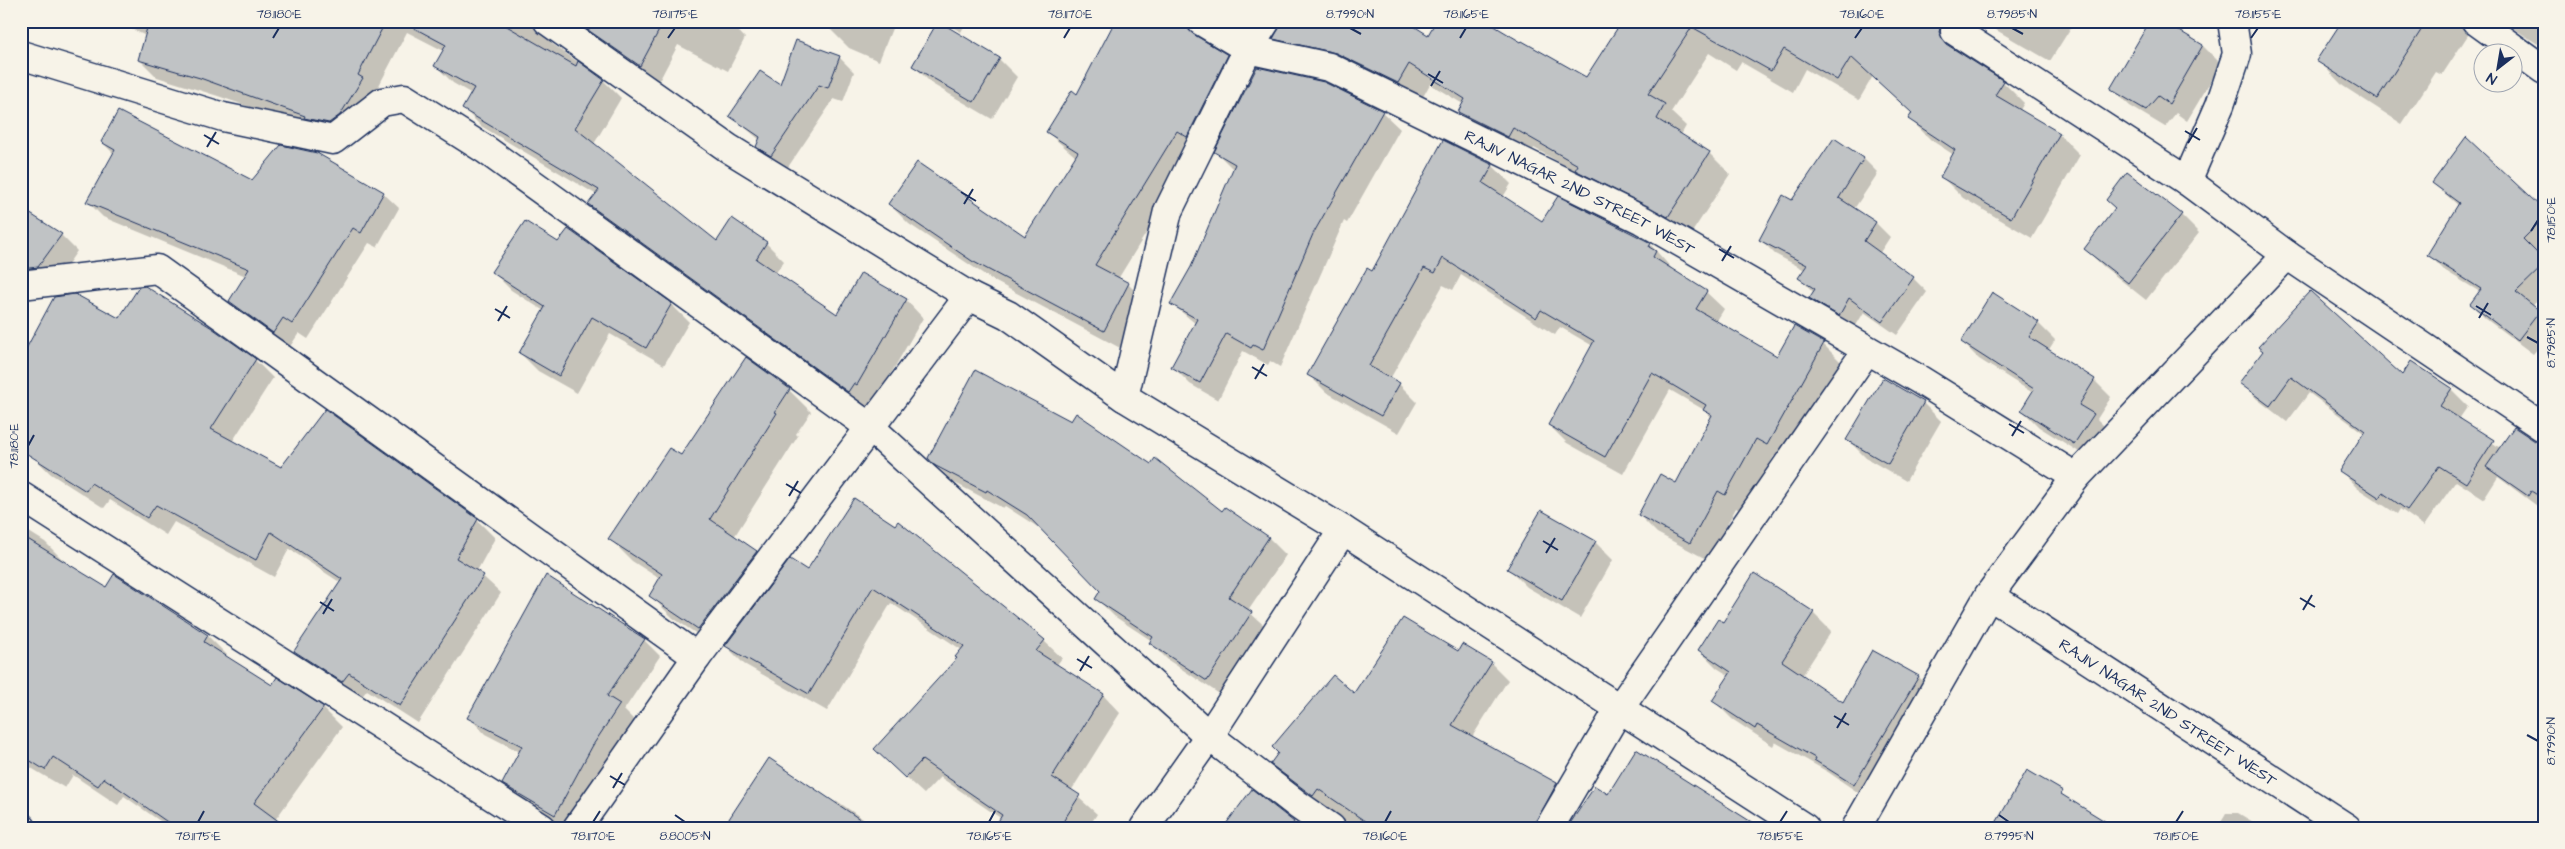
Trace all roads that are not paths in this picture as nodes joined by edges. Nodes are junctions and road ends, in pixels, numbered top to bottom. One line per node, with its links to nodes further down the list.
1 (548, 21): 13 (street)
2 (1201, 21): 7 (street, RAJIV NAGAR 2ND STREET WEST)
3 (1266, 21): 7 (street)
4 (2232, 21): 10 (street)
5 (2476, 21): 9 (street)
6 (1950, 25): 10 (street)
7 (1248, 49): 14 (street, RAJIV NAGAR 2ND STREET WEST); 15 (street)
8 (21, 55): 16 (street)
9 (2544, 70)
10 (2187, 181): 11 (street)
11 (2287, 255): 17 (street); 18 (street)
12 (21, 285): 22 (street)
13 (969, 296): 15 (street); 16 (street)
14 (1867, 350): 18 (street, RAJIV NAGAR 2ND STREET WEST); 23 (street)
15 (1124, 397): 20 (street)
16 (871, 428): 22 (street); 24 (street)
17 (2544, 428)
18 (2076, 477): 21 (street)
19 (21, 496): 25 (street)
20 (1343, 530): 23 (street); 24 (street)
21 (1989, 595): 31 (street); 32 (street, RAJIV NAGAR 2ND STREET WEST)
22 (697, 657): 26 (street)
23 (1619, 709): 29 (street); 30 (street)
24 (1209, 736): 27 (street); 28 (street)
25 (542, 828)
26 (577, 828)
27 (1144, 828)
28 (1331, 828)
29 (1549, 828)
30 (1805, 828)
31 (1856, 828)
32 (2347, 828)

